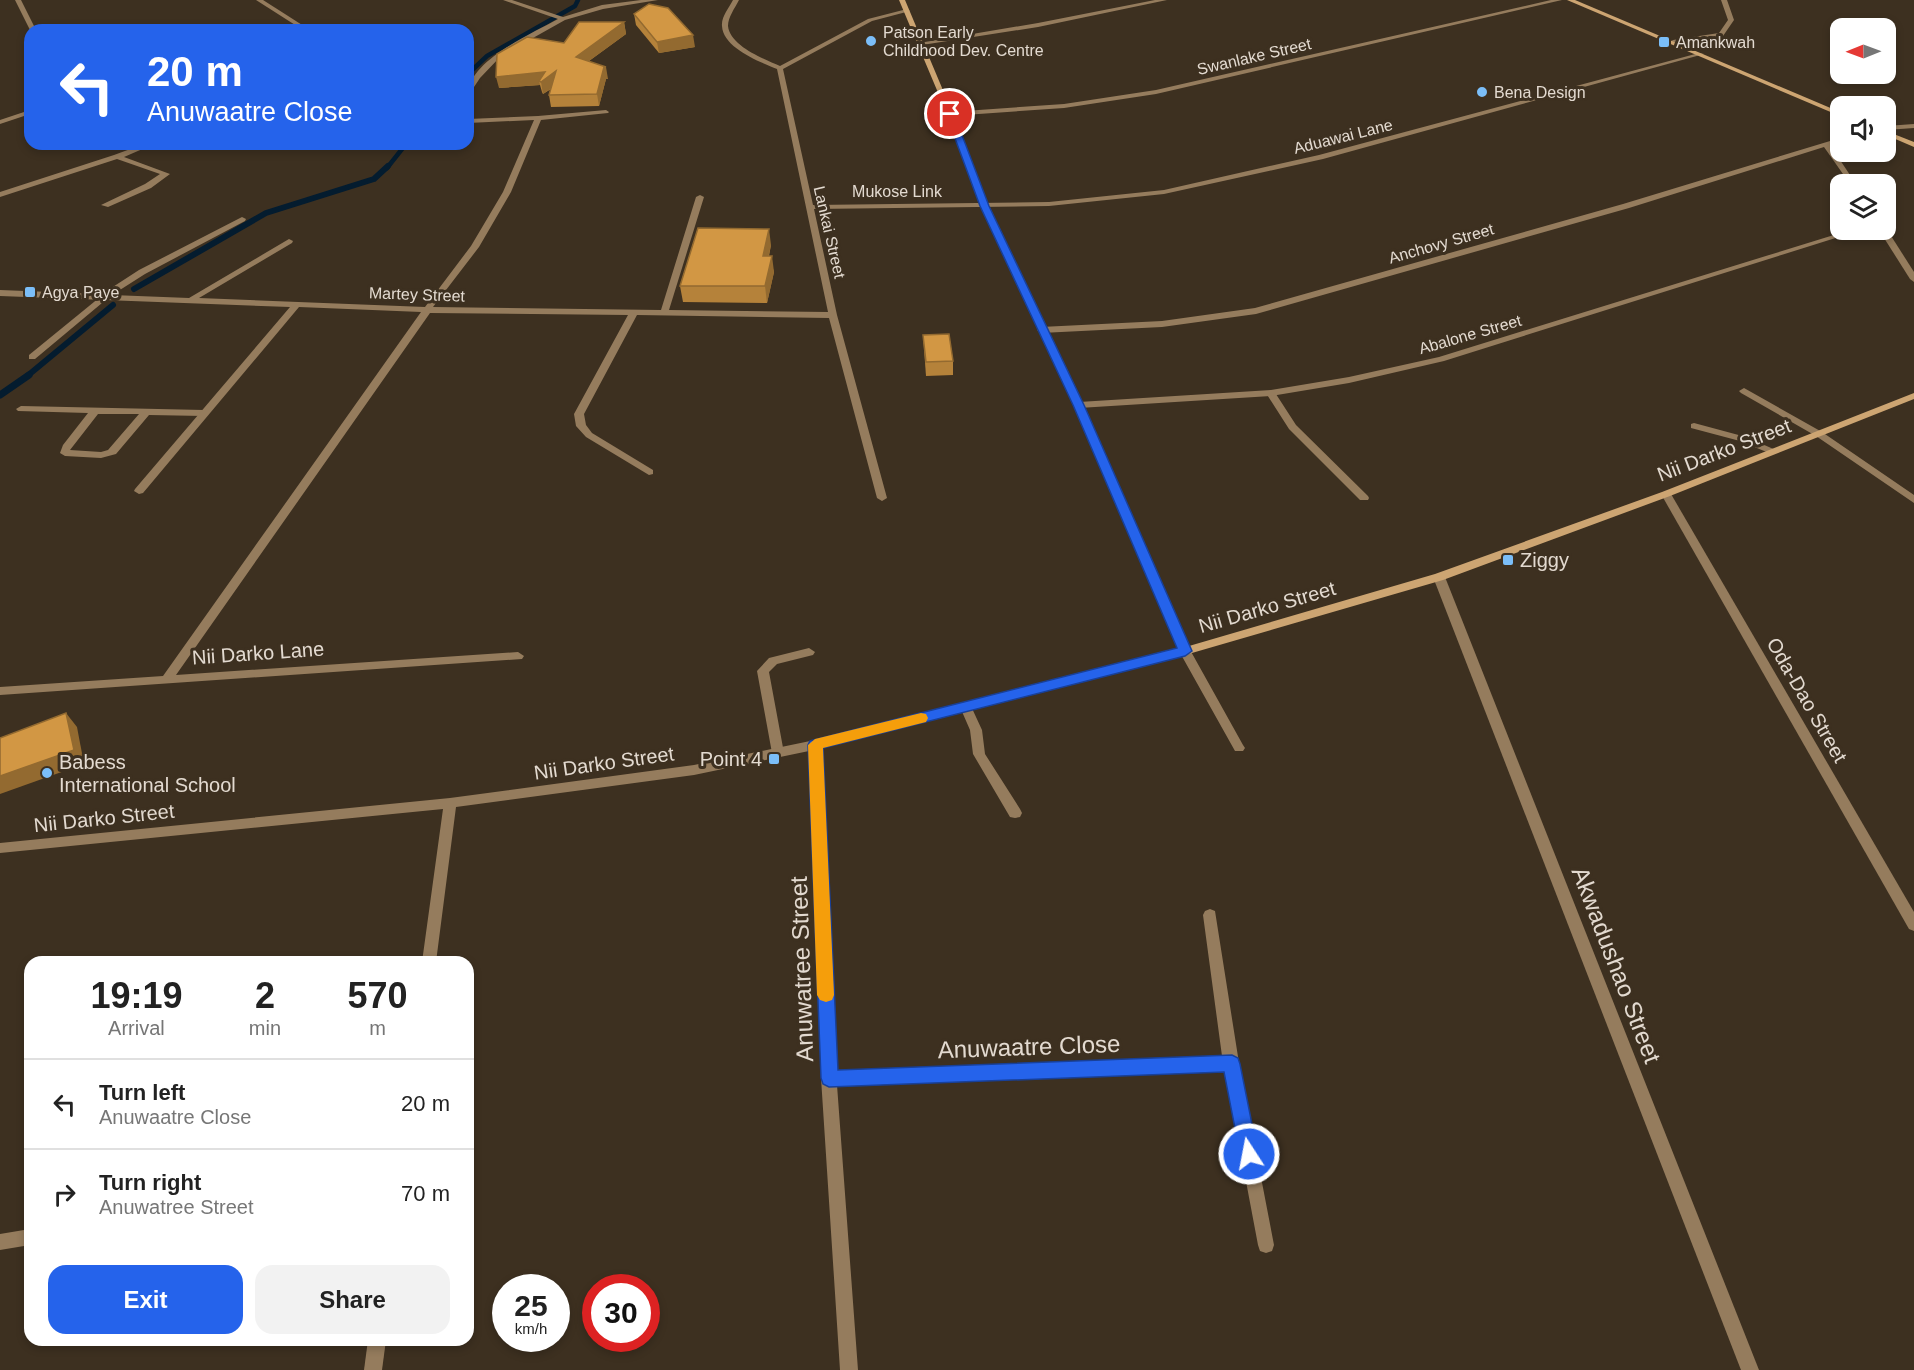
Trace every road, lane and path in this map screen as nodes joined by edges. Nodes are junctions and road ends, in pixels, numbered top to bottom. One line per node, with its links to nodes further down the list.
1 (18, 0): 14 (street)
2 (259, 0): 15 (street)
3 (506, 0): 13 (street)
4 (655, 0): 13 (street)
5 (736, 0): 19 (street)
6 (902, 0): 12 (street)
7 (1164, 0): 11 (street)
8 (1559, 0): 24 (street, Swanlake Street)
9 (1570, 0): 16 (street)
10 (1724, 0): 16 (street)
11 (1140, 2): 17 (street)
12 (907, 11): 17 (street); 19 (street)
13 (561, 18): 20 (street)
14 (30, 24)
15 (297, 24)
16 (1673, 42): 18 (street)
17 (921, 43): 24 (street)
18 (1701, 54): 21 (street); 40 (street, Aduawai Lane)
19 (780, 68): 41 (street, Lankai Street)
20 (474, 82)
21 (1830, 110)
22 (606, 112): 25 (street)
23 (24, 114): 27 (street)
24 (950, 114): 40 (street)
25 (538, 118): 26 (street); 51 (street)
26 (474, 121)
27 (0, 122)
28 (1914, 126): 29 (street)
29 (1896, 127)
30 (1896, 137): 33 (street)
31 (1830, 143): 32 (street, Anchovy Street)
32 (1826, 144): 36 (street); 55 (street, Anchovy Street)
33 (1914, 145)
34 (135, 150): 35 (street)
35 (117, 157): 37 (street); 39 (street)
36 (1846, 174)
37 (0, 195)
38 (700, 197): 53 (street)
39 (105, 206)
40 (985, 206): 41 (street, Mukose Link); 55 (street)
41 (809, 207): 54 (street, Lankai Street)
42 (242, 219): 48 (street)
43 (1830, 238): 58 (street, Abalone Street)
44 (1889, 240): 46 (street)
45 (289, 241): 49 (street)
46 (1914, 279)
47 (0, 293): 48 (street, Martey Street)
48 (105, 296): 49 (street, Martey Street); 56 (street)
49 (192, 299): 50 (street, Martey Street)
50 (297, 305): 51 (street, Martey Street); 64 (street)
51 (427, 309): 52 (street, Martey Street); 78 (street)
52 (633, 314): 53 (street, Martey Street); 68 (street)
53 (664, 314): 54 (street, Martey Street)
54 (833, 315): 71 (street, Lankai Street)
55 (1041, 330): 60 (street)
56 (32, 357)
57 (1744, 391): 66 (street)
58 (1271, 393): 60 (street, Abalone Street); 72 (street)
59 (1914, 396): 66 (street, Nii Darko Street)
60 (1079, 405): 75 (street)
61 (21, 409): 62 (street)
62 (94, 412): 63 (street); 63 (street)
63 (146, 412): 64 (street)
64 (204, 413): 69 (street)
65 (1695, 426): 67 (street)
66 (1819, 434): 67 (street, Nii Darko Street); 73 (street)
67 (1773, 451): 70 (street, Nii Darko Street)
68 (649, 472)
69 (138, 491)
70 (1666, 494): 74 (street, Nii Darko Street); 88 (street, Oda-Dao Street)
71 (882, 498)
72 (1364, 498)
73 (1914, 500)
74 (1439, 577): 75 (street, Nii Darko Street); 98 (street, Akwadushao Street)
75 (1185, 651): 80 (street, Nii Darko Street); 82 (street)
76 (809, 652): 83 (street)
77 (518, 656): 78 (street, Nii Darko Lane)
78 (167, 679): 79 (street, Nii Darko Lane)
79 (0, 691)
80 (966, 706): 81 (street, Nii Darko Street); 85 (street)
81 (815, 745): 83 (street, Nii Darko Street); 91 (street, Anuwatree Street)
82 (1239, 748)
83 (777, 753): 84 (street, Nii Darko Street)
84 (450, 803): 86 (street, Nii Darko Street); 89 (street)
85 (1015, 813)
86 (0, 848)
87 (1210, 915): 90 (street)
88 (1914, 926)
89 (430, 956)
90 (1232, 1064): 91 (street, Anuwaatre Close); 94 (street)
91 (829, 1078): 97 (street, Anuwatree Street)
92 (24, 1238): 93 (street)
93 (0, 1242)
94 (1266, 1245)
95 (376, 1346): 96 (street)
96 (373, 1370)
97 (849, 1370)
98 (1750, 1370)

